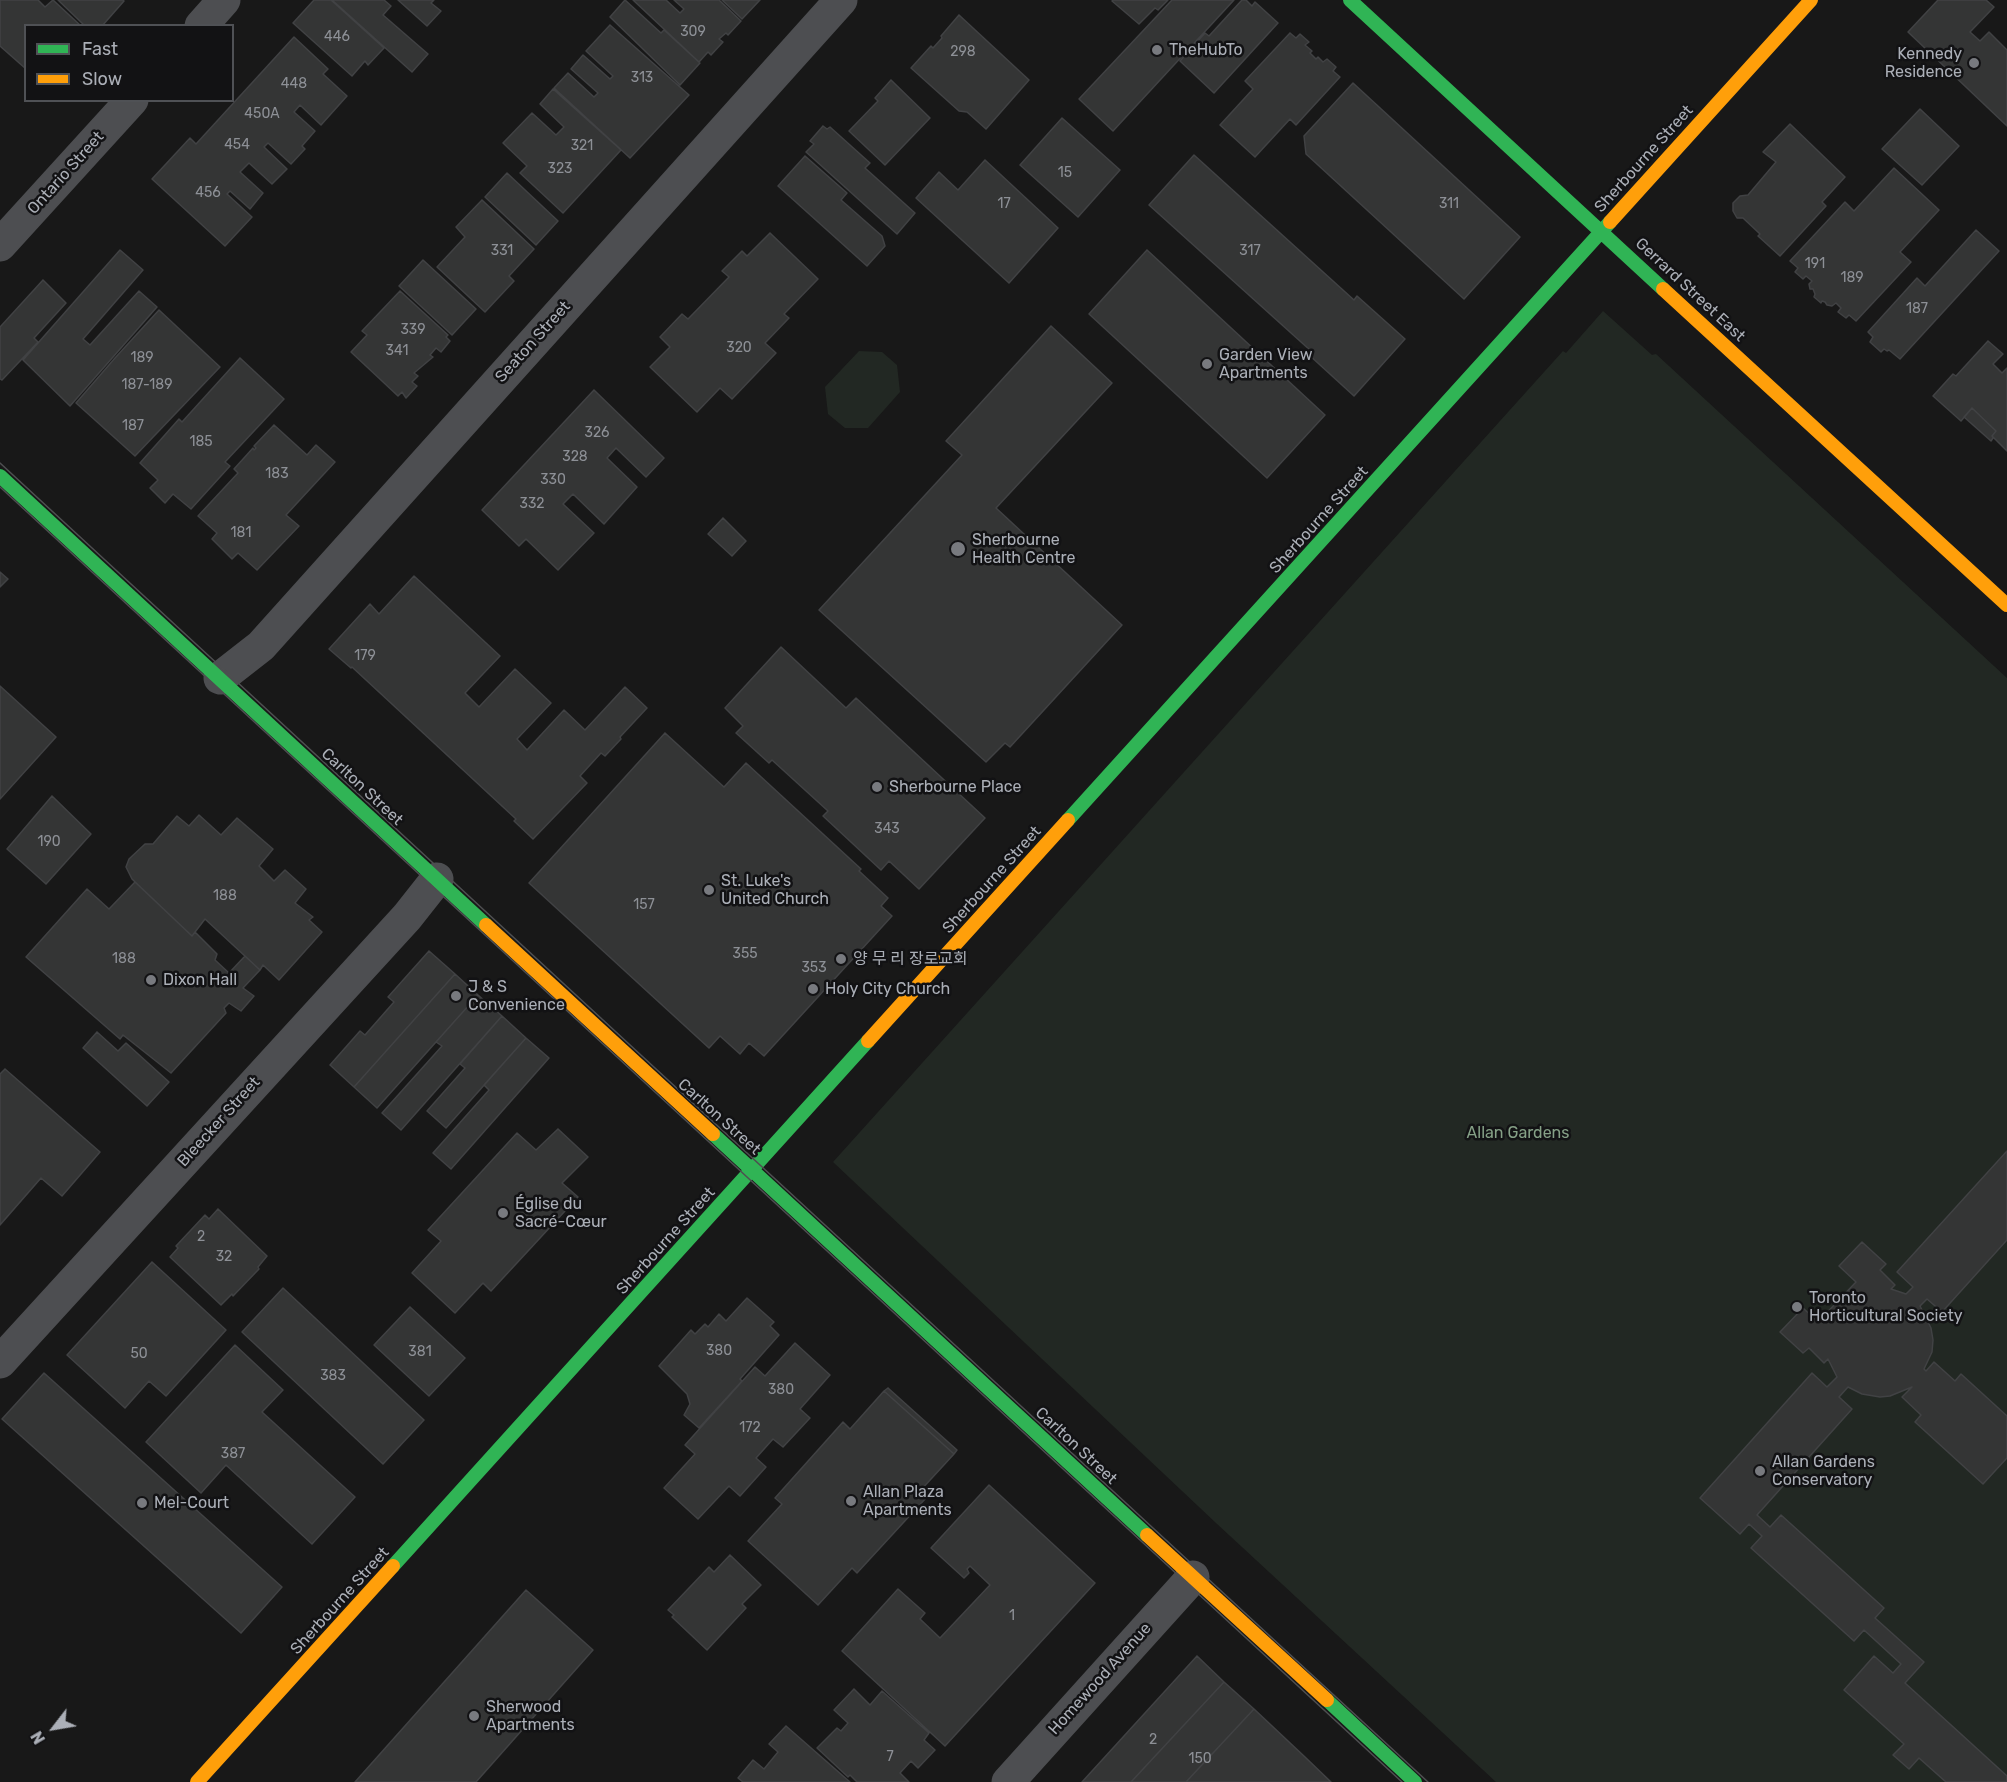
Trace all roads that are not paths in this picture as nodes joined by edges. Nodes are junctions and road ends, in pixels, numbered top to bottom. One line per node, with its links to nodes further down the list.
1 (224, 0): 5 (street)
2 (841, 0): 11 (street, Seaton Street)
3 (1350, 0): 7 (street, Gerrard Street East)
4 (1811, 0): 7 (street, Sherbourne Street)
5 (203, 24)
6 (130, 102): 8 (street, Ontario Street)
7 (1601, 231): 10 (street, Gerrard Street East); 13 (street, Sherbourne Street)
8 (0, 245)
9 (0, 476): 11 (street, Carlton Street)
10 (2007, 605)
11 (220, 678): 12 (street, Carlton Street)
12 (437, 879): 13 (street, Carlton Street); 14 (street, Bleecker Street)
13 (752, 1170): 15 (street, Carlton Street); 16 (street, Sherbourne Street)
14 (0, 1362)
15 (1193, 1577): 17 (street, Homewood Avenue); 18 (street, Carlton Street)
16 (197, 1782)
17 (1008, 1782)
18 (1415, 1782)

